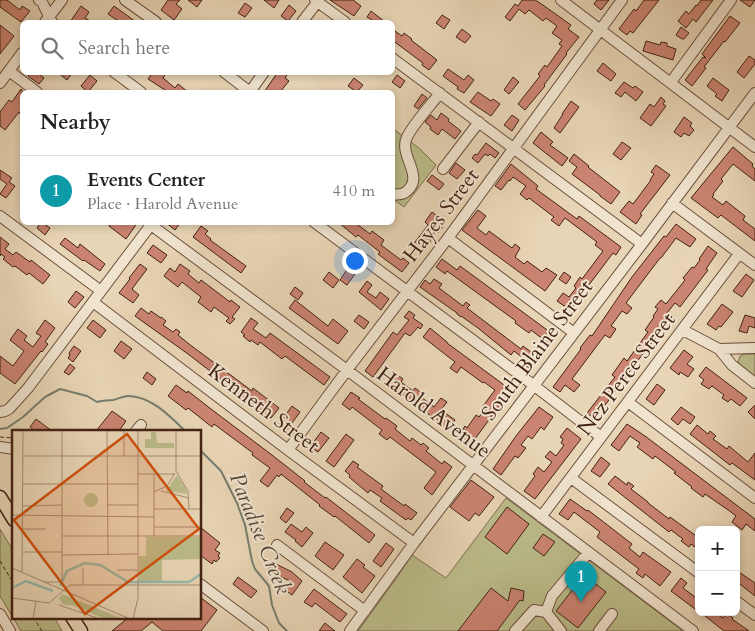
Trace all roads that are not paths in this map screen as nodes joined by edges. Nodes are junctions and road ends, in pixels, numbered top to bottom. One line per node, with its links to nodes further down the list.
1 (39, 0): 9 (street)
2 (62, 0): 10 (street)
3 (125, 0): 8 (street)
4 (561, 0): 13 (street)
5 (622, 0): 13 (street, Hayes Street)
6 (732, 0): 20 (street)
7 (317, 1): 11 (street); 12 (street)
8 (143, 19)
9 (49, 20)
10 (50, 20)
11 (303, 20)
12 (342, 20)
13 (600, 29): 20 (street); 31 (street, Hayes Street)
14 (20, 56): 16 (street)
15 (395, 60): 26 (street)
16 (9, 71): 21 (street); 22 (street)
17 (118, 75): 23 (street)
18 (228, 75): 24 (street)
19 (262, 75): 25 (street)
20 (671, 82): 29 (street)
21 (0, 83)
22 (34, 90)
23 (138, 90)
24 (247, 90)
25 (251, 90)
26 (440, 93): 28 (street); 33 (street)
27 (755, 93): 29 (street, South Blaine Street)
28 (479, 122): 31 (street); 32 (street)
29 (729, 128): 30 (street); 34 (street, South Blaine Street)
30 (755, 147)
31 (514, 148): 39 (street, Hayes Street); 40 (street)
32 (443, 169)
33 (395, 195)
34 (672, 203): 40 (street, South Blaine Street); 41 (street)
35 (0, 216): 43 (street)
36 (151, 225): 43 (street)
37 (153, 225): 50 (street, Harold Avenue)
38 (318, 225): 44 (street)
39 (448, 238): 44 (street, Hayes Street); 47 (street)
40 (642, 244): 47 (street, South Blaine Street)
41 (740, 254): 42 (street); 46 (street, Nez Perce Street)
42 (755, 265)
43 (101, 291): 45 (street)
44 (406, 292): 50 (street, Hayes Street); 52 (street)
45 (93, 302): 54 (street); 56 (street, Kenneth Street)
46 (683, 330): 49 (street); 53 (street, Nez Perce Street)
47 (574, 332): 52 (street, South Blaine Street)
48 (755, 348): 49 (street)
49 (719, 349): 51 (street)
50 (347, 370): 56 (street, Hayes Street); 57 (street, Harold Avenue)
51 (755, 383)
52 (534, 386): 55 (street); 57 (street, South Blaine Street)
53 (628, 402): 55 (street, Nez Perce Street); 60 (street)
54 (0, 412)
55 (601, 437): 58 (street, Nez Perce Street)
56 (288, 450): 63 (street, Kenneth Street)
57 (472, 466): 62 (street, Harold Avenue); 63 (street, South Blaine Street)
58 (571, 478): 62 (street, Nez Perce Street); 66 (street)
59 (0, 497): 61 (main road)
60 (755, 498)
61 (12, 517)
62 (541, 517): 65 (street, Harold Avenue)
63 (414, 543): 69 (street, South Blaine Street)
64 (276, 545): 69 (street)
65 (588, 552): 70 (street); 82 (street, Harold Avenue)
66 (696, 571)
67 (201, 585): 77 (street)
68 (740, 604): 73 (street)
69 (365, 611): 78 (street, South Blaine Street)
70 (546, 612): 79 (street); 80 (street)
71 (0, 614): 75 (street)
72 (612, 614): 81 (street)
73 (755, 616)
74 (73, 618): 76 (main road)
75 (10, 631)
76 (80, 631)
77 (263, 631)
78 (350, 631)
79 (515, 631)
80 (561, 631)
81 (599, 631)
82 (693, 631)

